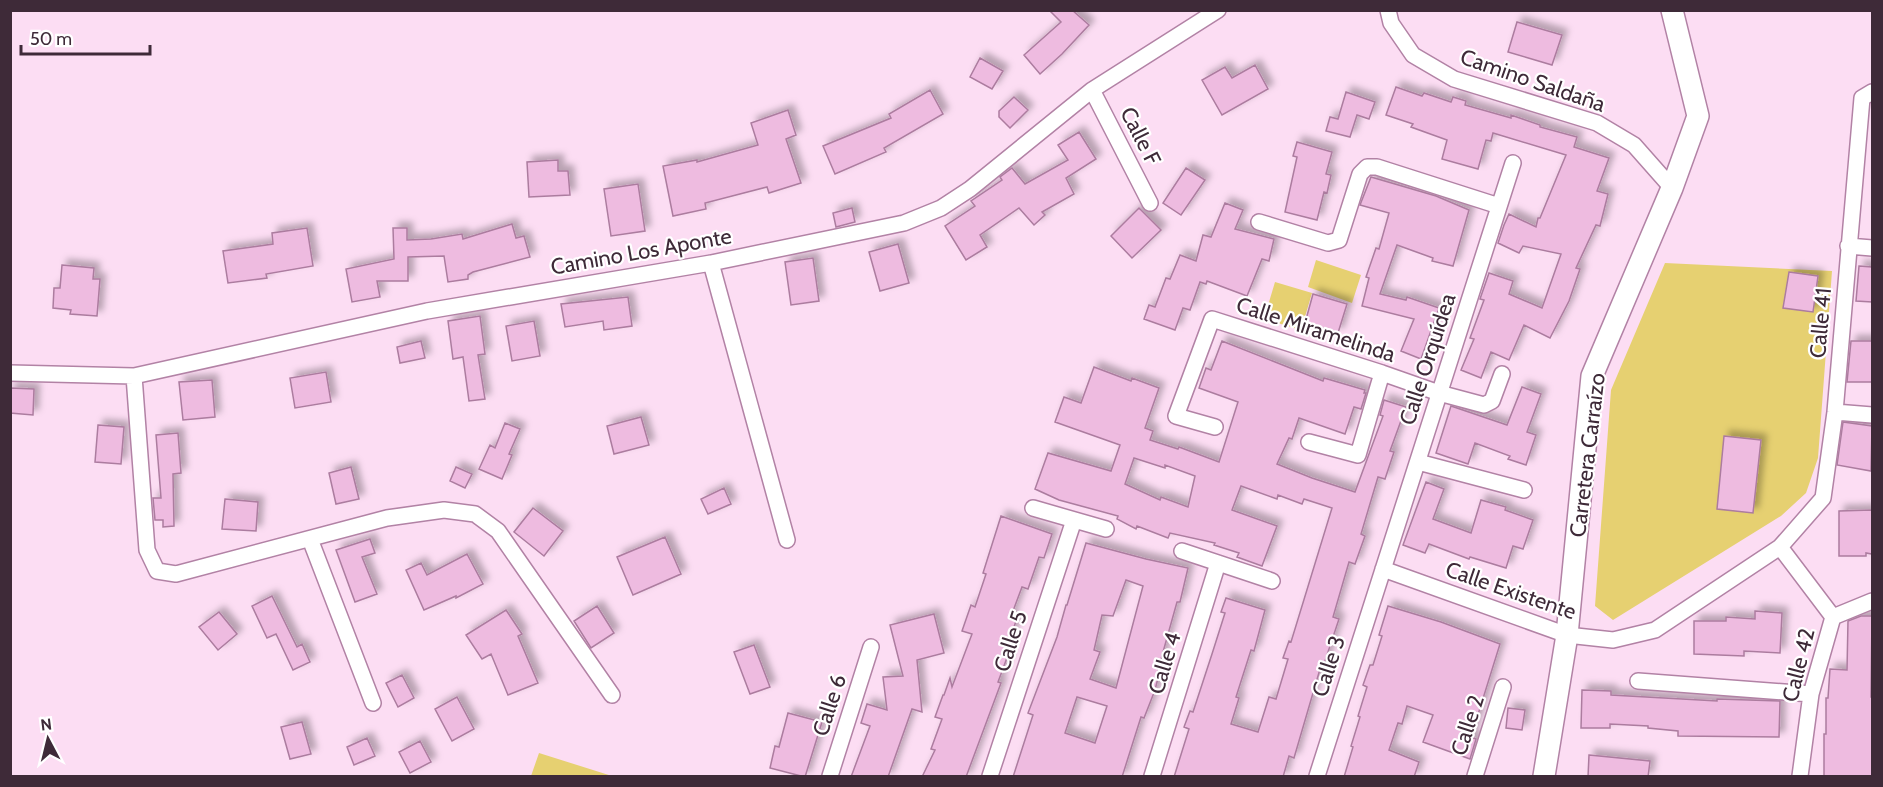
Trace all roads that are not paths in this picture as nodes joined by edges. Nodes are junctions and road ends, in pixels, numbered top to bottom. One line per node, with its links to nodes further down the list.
1 (1218, 10): 4 (street, Camino Los Aponte)
2 (1388, 10): 7 (street, Camino Saldaña)
3 (1672, 10): 7 (street, Carretera Carraízo)
4 (1092, 90): 8 (street, Calle F); 13 (street, Camino Los Aponte)
5 (1872, 92): 11 (street, Calle 41)
6 (1513, 163): 9 (street, Calle Orquídea)
7 (1672, 188): 37 (street, Carretera Carraízo)
8 (1150, 204)
9 (1500, 206): 10 (street); 18 (street, Calle Orquídea)
10 (1259, 222)
11 (1848, 246): 12 (street); 19 (street, Calle 41)
12 (1872, 248)
13 (711, 262): 17 (street, Camino Los Aponte); 29 (street)
14 (10, 373): 17 (street, Camino Los Aponte)
15 (1382, 373): 18 (street, Calle Miramelinda); 21 (street, Calle Miramelinda); 22 (street)
16 (1502, 374): 18 (street, Calle Miramelinda)
17 (134, 376): 28 (street)
18 (1439, 393): 23 (street, Calle Orquídea)
19 (1835, 412): 20 (street); 30 (street, Calle 41)
20 (1872, 416)
21 (1215, 427)
22 (1309, 442)
23 (1418, 462): 24 (street); 33 (street, Calle Orquídea)
24 (1524, 490)
25 (1033, 508): 26 (street)
26 (1074, 520): 27 (street); 45 (street, Calle 5)
27 (1106, 529)
28 (310, 539): 42 (street); 43 (street)
29 (787, 540)
30 (1780, 547): 36 (street, Calle 42); 37 (street, Calle Existente)
31 (1182, 551): 32 (street)
32 (1218, 563): 34 (street); 46 (street, Calle 4)
33 (1383, 569): 37 (street, Calle Existente); 47 (street, Calle 3)
34 (1272, 581)
35 (1872, 601): 36 (street)
36 (1833, 616): 41 (street, Calle 42)
37 (1567, 635): 49 (street, Carretera Carraízo)
38 (871, 647): 44 (street, Calle 6)
39 (1638, 681): 41 (street)
40 (1503, 687): 48 (street, Calle 2)
41 (1811, 694): 50 (street, Calle 42)
42 (612, 695)
43 (374, 703)
44 (830, 777)
45 (990, 777)
46 (1152, 777)
47 (1317, 777)
48 (1475, 777)
49 (1544, 777)
50 (1800, 777)

